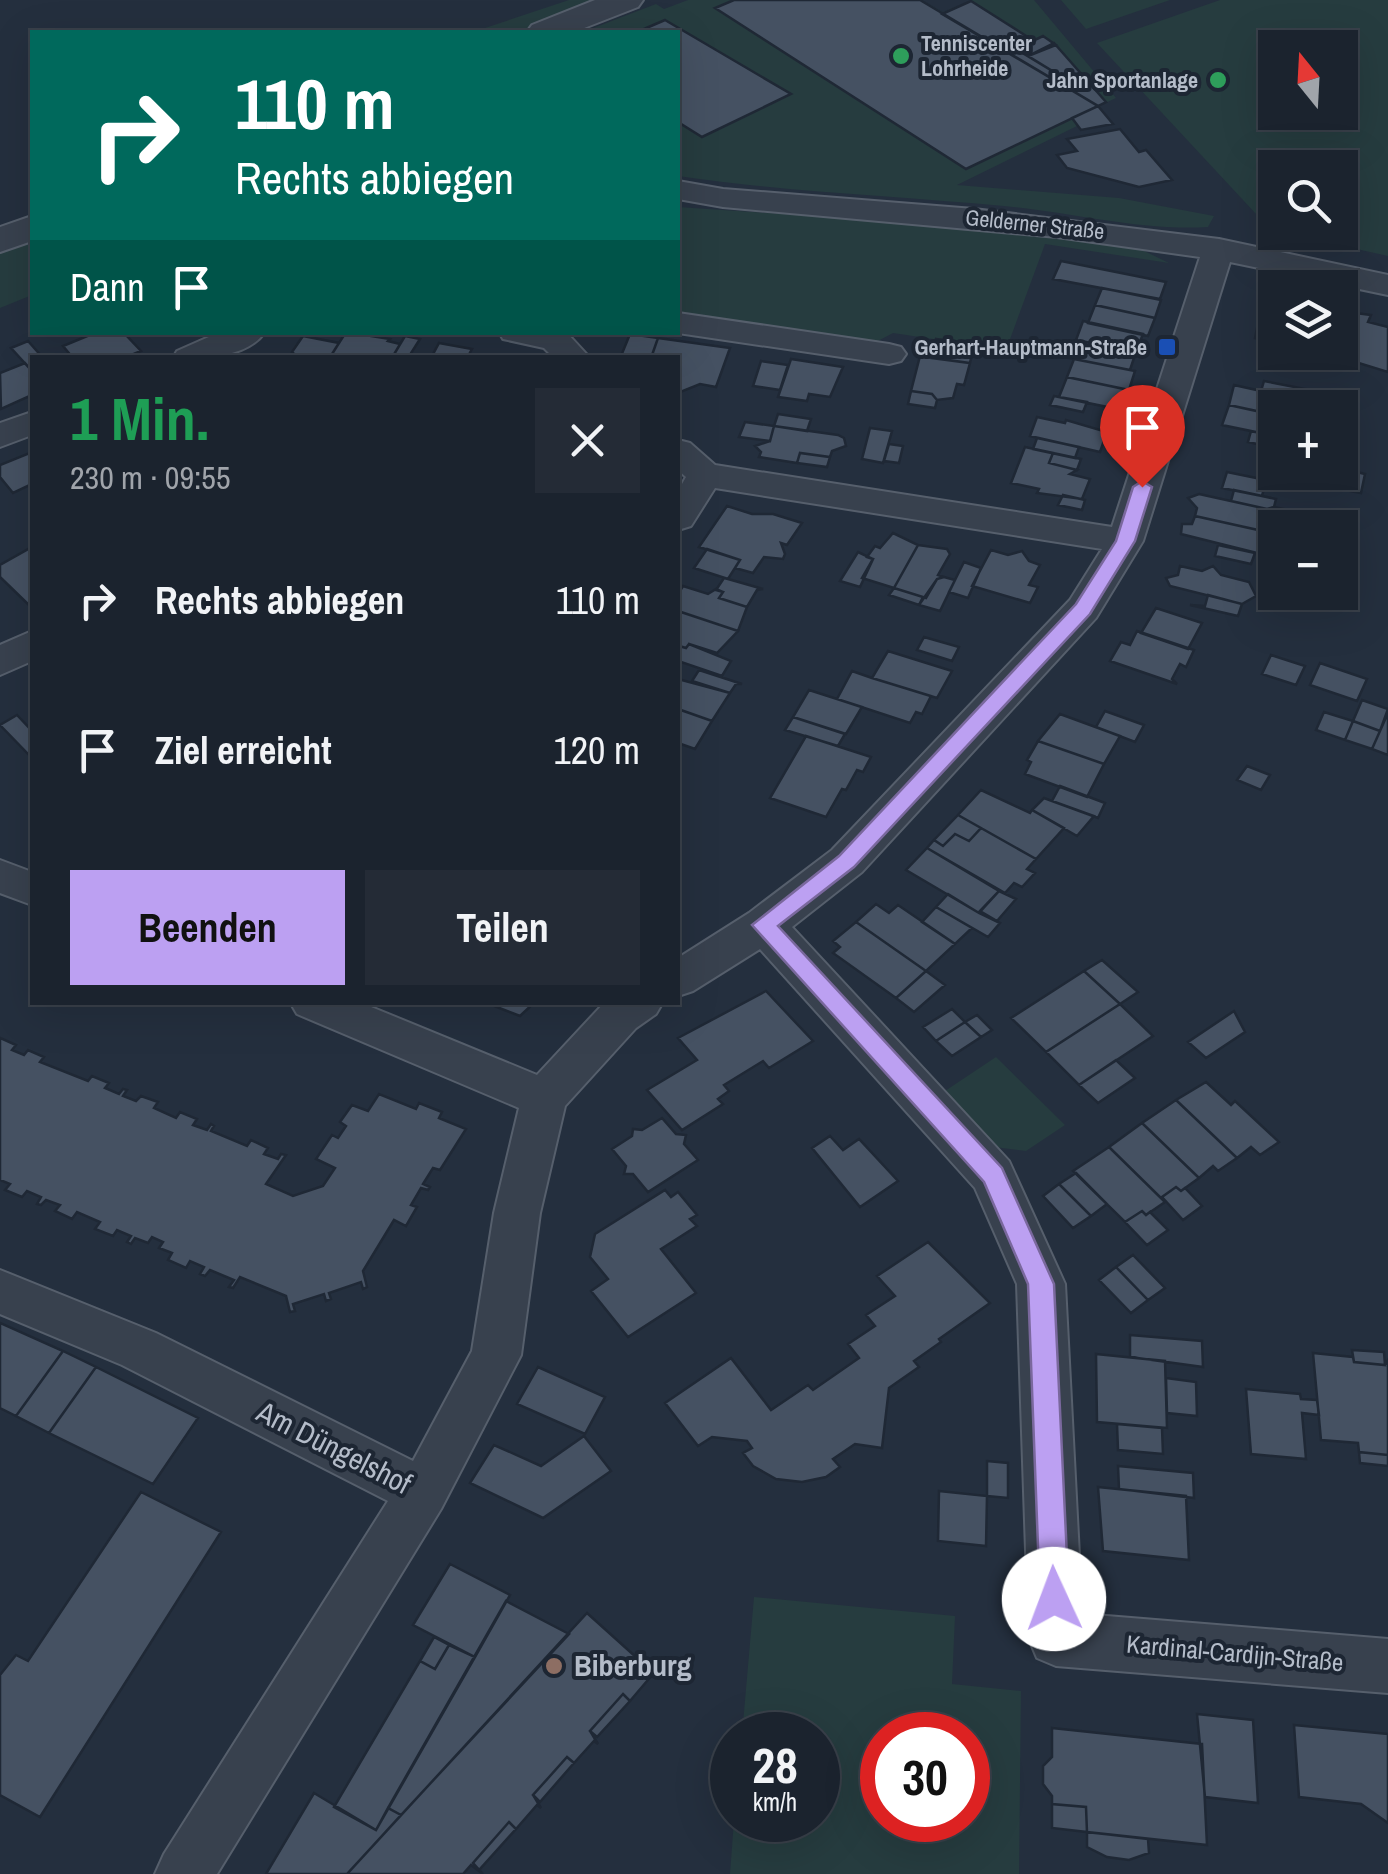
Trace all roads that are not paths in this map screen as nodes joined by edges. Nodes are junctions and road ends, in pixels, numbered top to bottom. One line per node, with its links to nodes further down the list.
1 (626, 0): 2 (street)
2 (549, 30)
3 (680, 190): 6 (street, Gelderner Straße)
4 (30, 229): 5 (street)
5 (0, 240)
6 (1219, 248): 7 (street, Gelderner Straße); 20 (street)
7 (1388, 285)
8 (680, 323): 13 (street)
9 (242, 335): 14 (street)
10 (524, 335): 12 (street)
11 (590, 335): 12 (street)
12 (564, 349)
13 (889, 354)
14 (196, 355)
15 (30, 423): 16 (street)
16 (0, 436)
17 (680, 452): 18 (street)
18 (705, 475): 19 (street); 20 (street)
19 (680, 515)
20 (1125, 541): 25 (street)
21 (30, 645): 22 (street)
22 (0, 662)
23 (0, 876): 24 (street)
24 (30, 888)
25 (764, 925): 26 (street); 32 (street, Kardinal-Cardijn-Straße)
26 (680, 979)
27 (319, 1005): 29 (street)
28 (636, 1005): 29 (street)
29 (544, 1098): 31 (street)
30 (0, 1292): 31 (street, Am Düngelshof)
31 (423, 1492): 33 (street, Am Düngelshof)
32 (1388, 1666)
33 (184, 1874)

